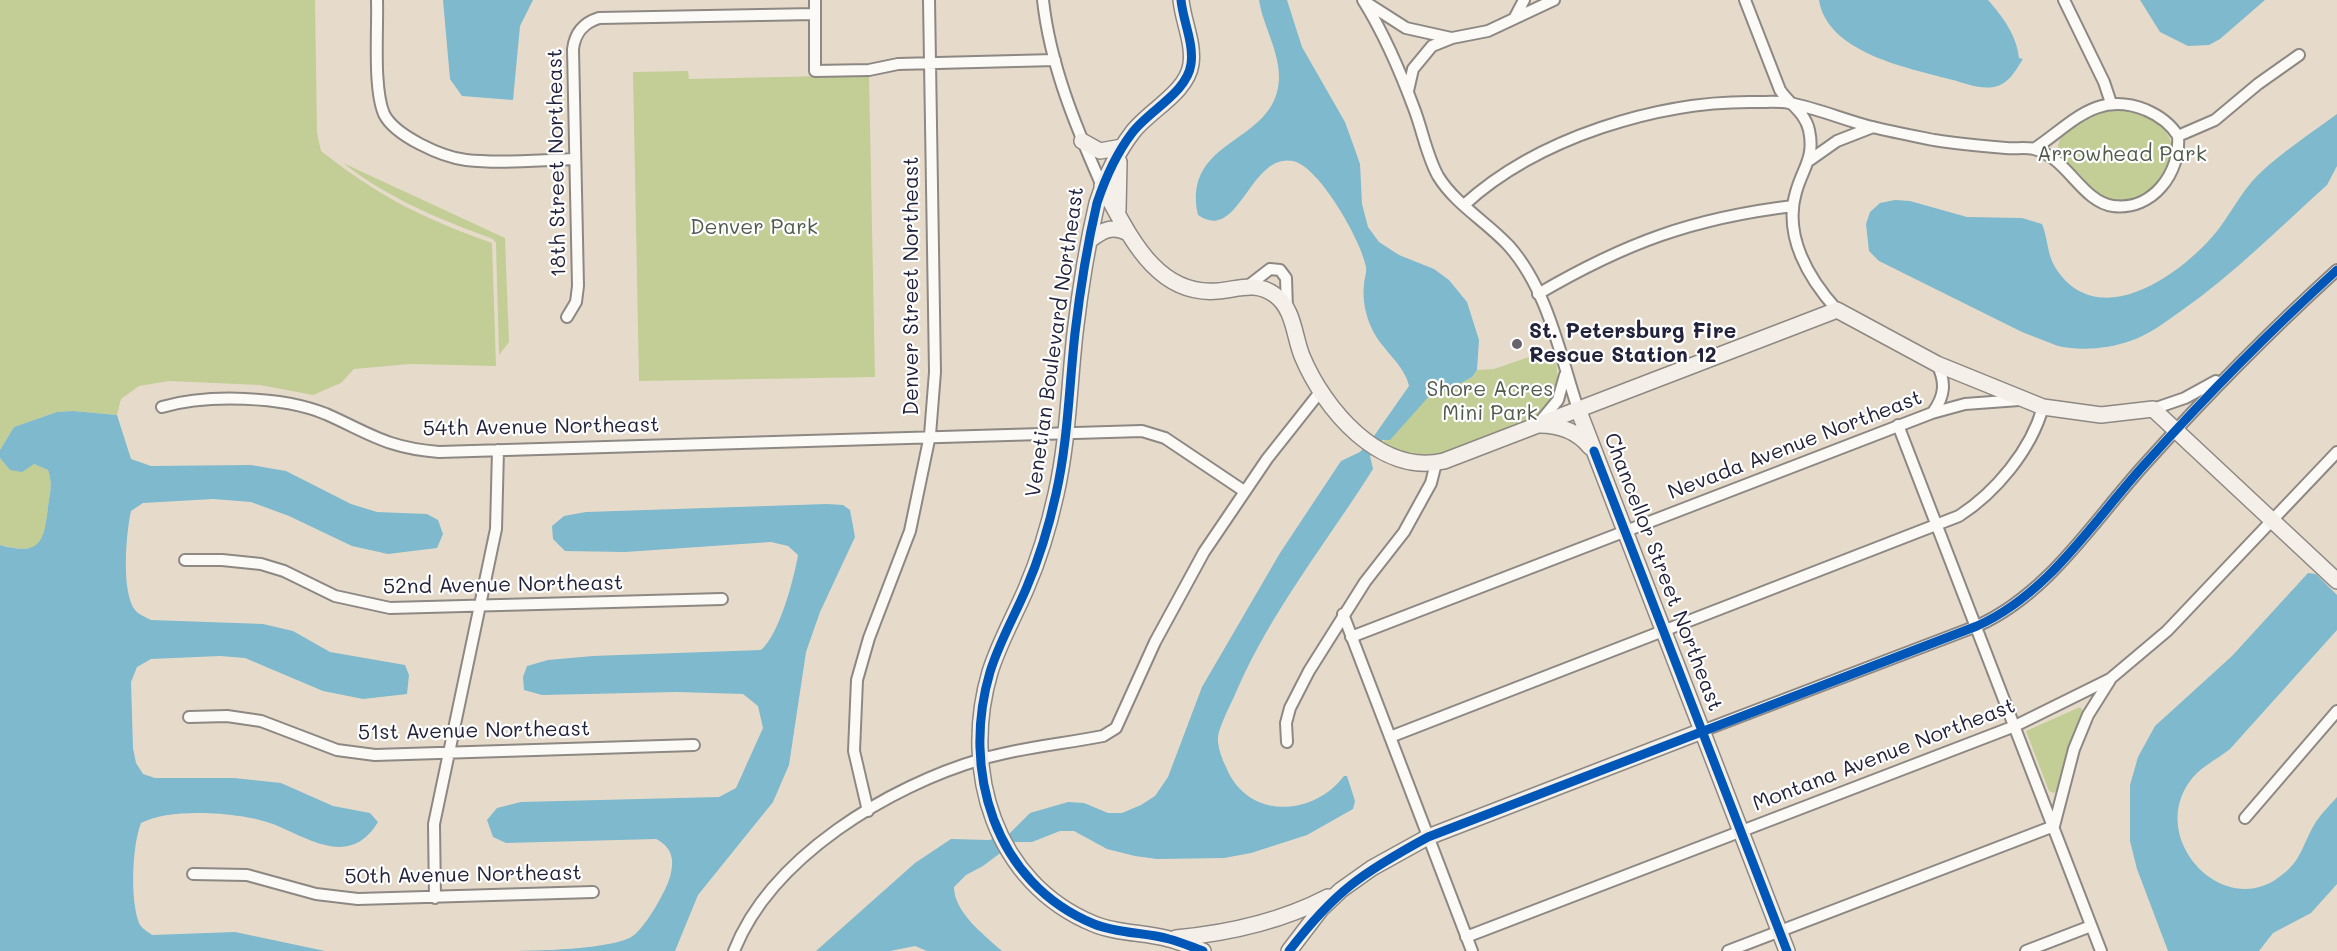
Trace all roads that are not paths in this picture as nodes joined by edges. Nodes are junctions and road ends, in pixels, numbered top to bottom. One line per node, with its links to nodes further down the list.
1 (377, 0): 25 (street)
2 (815, 0): 11 (street)
3 (929, 0): 16 (street, Denver Street Northeast)
4 (1043, 0): 15 (street, Venetian Boulevard Northeast)
5 (1181, 0): 23 (street)
6 (1524, 0): 12 (street)
7 (1554, 0): 12 (street)
8 (1745, 0): 18 (street)
9 (2064, 0): 19 (street)
10 (1364, 1): 13 (street); 17 (street)
11 (815, 14): 16 (street); 25 (street, 18th Street Northeast)
12 (1515, 16): 13 (street)
13 (1452, 38): 17 (street)
14 (2299, 55): 21 (street)
15 (1055, 60): 16 (street); 22 (street, Venetian Boulevard Northeast)
16 (930, 63): 53 (street, Denver Street Northeast)
17 (1408, 92): 28 (street)
18 (1788, 103): 20 (street); 26 (street); 28 (street)
19 (2111, 103): 21 (street); 24 (street)
20 (1873, 127): 24 (street); 26 (street)
21 (2178, 136): 24 (street)
22 (1082, 141): 23 (street); 27 (street, Venetian Boulevard Northeast)
23 (1122, 147): 27 (street); 30 (street)
24 (2034, 149)
25 (575, 159): 38 (street, 18th Street Northeast)
26 (1810, 160): 29 (street)
27 (1102, 186): 30 (street); 32 (street, Venetian Boulevard Northeast)
28 (1464, 205): 35 (street)
29 (1793, 206): 35 (street); 37 (street)
30 (1119, 217): 31 (street)
31 (1128, 233): 32 (street); 34 (street)
32 (1090, 240): 52 (street, Venetian Boulevard Northeast)
33 (2337, 270): 41 (street)
34 (1248, 286): 36 (street); 36 (street)
35 (1538, 294): 40 (street)
36 (1287, 309): 42 (street)
37 (1837, 310): 39 (street); 46 (street)
38 (567, 317)
39 (1937, 363): 43 (street); 48 (street)
40 (1565, 372): 46 (street); 49 (street)
41 (2229, 373): 47 (street); 51 (street)
42 (1320, 392): 57 (street); 58 (street)
43 (2022, 400): 45 (street); 48 (street, Nevada Avenue Northeast)
44 (162, 407): 54 (street, 54th Avenue Northeast)
45 (2043, 407): 47 (street); 60 (street)
46 (1578, 409): 49 (street); 55 (street, Chancellor Street Northeast)
47 (2152, 409): 51 (street)
48 (1932, 412): 50 (street, Nevada Avenue Northeast)
49 (1537, 425): 55 (street); 57 (street)
50 (1898, 425): 60 (street); 61 (street, Nevada Avenue Northeast)
51 (2175, 431): 59 (street); 67 (street)
52 (1067, 432): 53 (street, 54th Avenue Northeast); 58 (street, 54th Avenue Northeast); 79 (street, Venetian Boulevard Northeast)
53 (930, 435): 54 (street, 54th Avenue Northeast); 80 (street, Denver Street Northeast)
54 (498, 450): 65 (street)
55 (1594, 451): 61 (street, Chancellor Street Northeast)
56 (2337, 452): 59 (street, Montana Avenue Northeast)
57 (1436, 463): 66 (street)
58 (1244, 491): 79 (street)
59 (2271, 519): 63 (street); 70 (street, Montana Avenue Northeast)
60 (1938, 525): 67 (street); 68 (street)
61 (1624, 531): 68 (street, Chancellor Street Northeast); 69 (street, Nevada Avenue Northeast)
62 (185, 560): 65 (street, 52nd Avenue Northeast)
63 (2337, 581)
64 (722, 599): 65 (street, 52nd Avenue Northeast)
65 (479, 607): 78 (street)
66 (1343, 614): 69 (street); 76 (street)
67 (1977, 626): 73 (street); 74 (street)
68 (1663, 631): 74 (street, Chancellor Street Northeast); 75 (street)
69 (1351, 636): 75 (street)
70 (2110, 679): 73 (street, Montana Avenue Northeast); 82 (street, Montana Avenue Northeast)
71 (2337, 711): 81 (street)
72 (189, 717): 78 (street, 51st Avenue Northeast)
73 (2015, 726): 82 (street); 83 (street, Montana Avenue Northeast)
74 (1702, 731): 83 (street, Chancellor Street Northeast); 84 (street)
75 (1390, 737): 84 (street)
76 (1287, 742)
77 (694, 745): 78 (street, 51st Avenue Northeast)
78 (448, 753): 88 (street)
79 (981, 759): 80 (street); 92 (street, Venetian Boulevard Northeast)
80 (868, 811): 93 (street)
81 (2245, 818)
82 (2055, 826): 89 (street); 90 (street)
83 (1741, 832): 90 (street, Chancellor Street Northeast); 91 (street, Montana Avenue Northeast)
84 (1428, 837): 86 (street); 91 (street)
85 (193, 874): 88 (street, 50th Avenue Northeast)
86 (1341, 890): 92 (street, Venetian Boulevard Northeast); 95 (street)
87 (593, 892): 88 (street, 50th Avenue Northeast)
88 (435, 898)
89 (2091, 926): 99 (street); 100 (street)
90 (1779, 931): 97 (street); 98 (street, Chancellor Street Northeast)
91 (1466, 937): 96 (street)
92 (1170, 939): 94 (street, Venetian Boulevard Northeast)
93 (734, 951)
94 (1203, 951)
95 (1289, 951)
96 (1472, 951)
97 (1728, 951)
98 (1787, 951)
99 (2026, 951)
100 (2101, 951)

